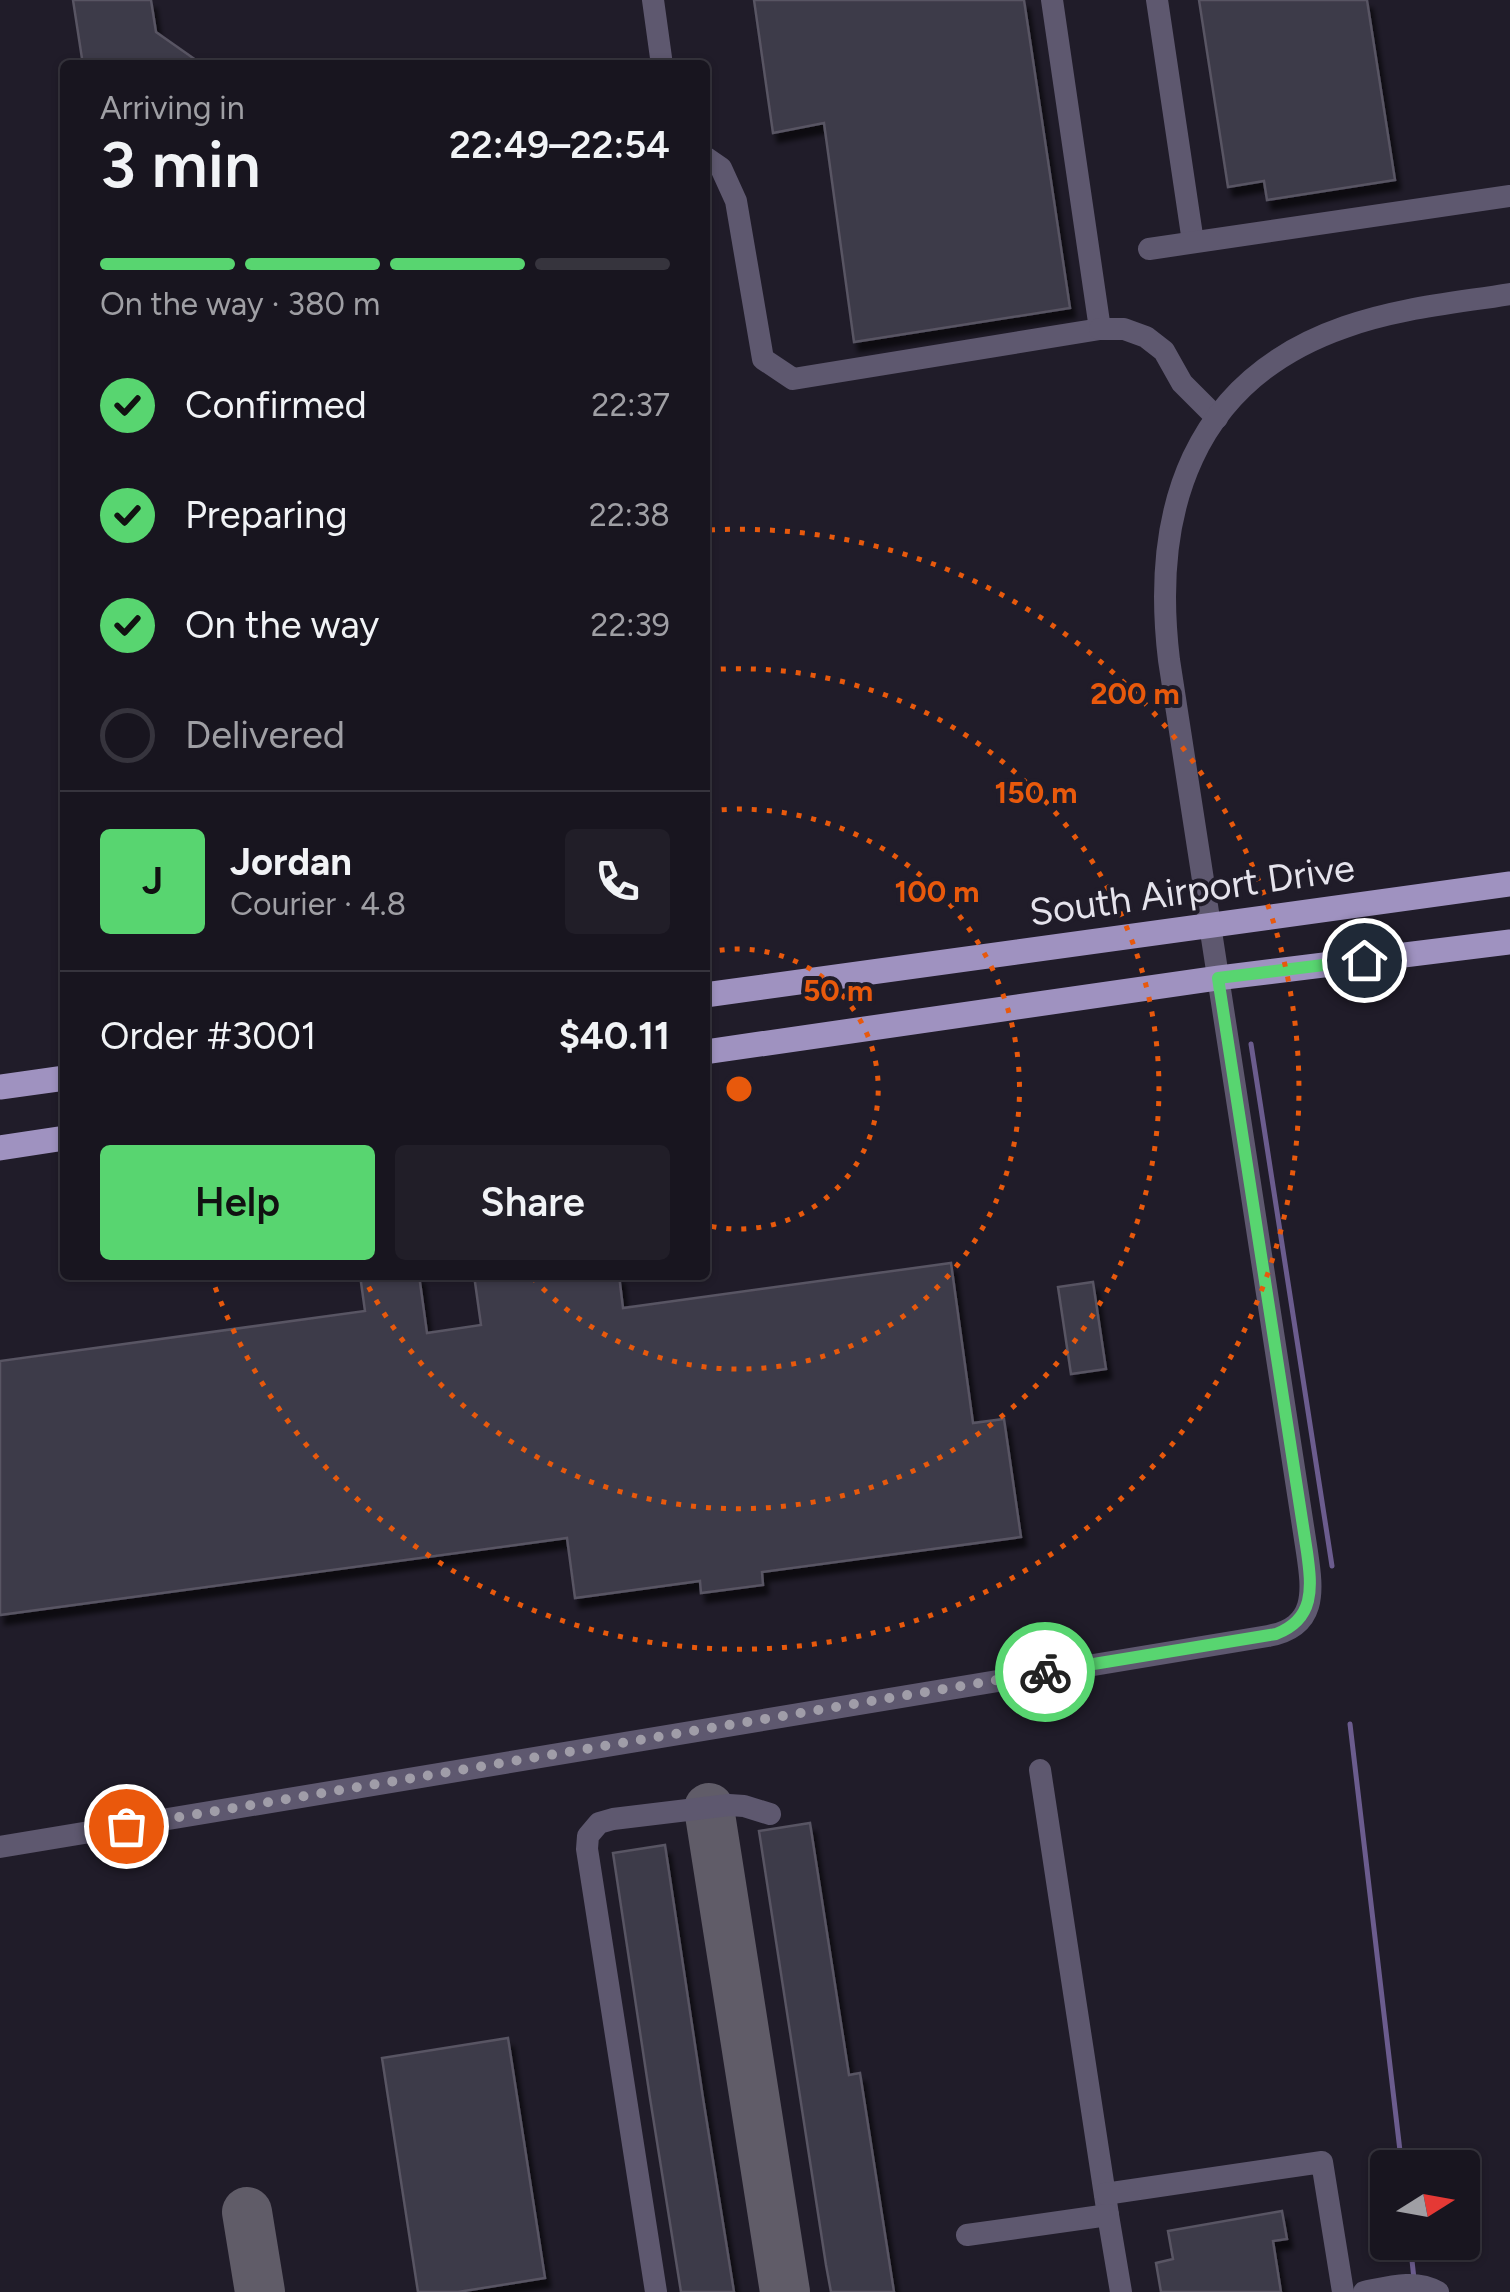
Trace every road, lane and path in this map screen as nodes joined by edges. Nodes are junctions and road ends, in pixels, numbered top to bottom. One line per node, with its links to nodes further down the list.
1 (653, 0): 4 (street)
2 (1052, 0): 10 (street)
3 (1157, 0): 7 (street)
4 (661, 60)
5 (710, 160): 10 (street)
6 (1510, 196): 7 (street)
7 (1194, 242): 8 (street)
8 (1148, 249)
9 (1510, 294): 11 (street)
10 (1100, 329): 11 (street)
11 (1218, 418): 13 (street)
12 (1510, 884): 13 (main road, South Airport Drive)
13 (1210, 925): 15 (street); 16 (main road, South Airport Drive)
14 (1510, 942): 15 (main road)
15 (1218, 978): 17 (main road); 24 (street)
16 (710, 993)
17 (710, 1051)
18 (60, 1079): 19 (main road)
19 (0, 1087)
20 (60, 1139): 21 (main road)
21 (0, 1148)
22 (1040, 1770): 25 (street)
23 (770, 1814): 28 (street)
24 (0, 1846)
25 (1106, 2205): 26 (street); 29 (street); 30 (street)
26 (967, 2235)
27 (1422, 2288): 31 (street)
28 (656, 2292)
29 (1121, 2292)
30 (1343, 2292)
31 (1364, 2292)

